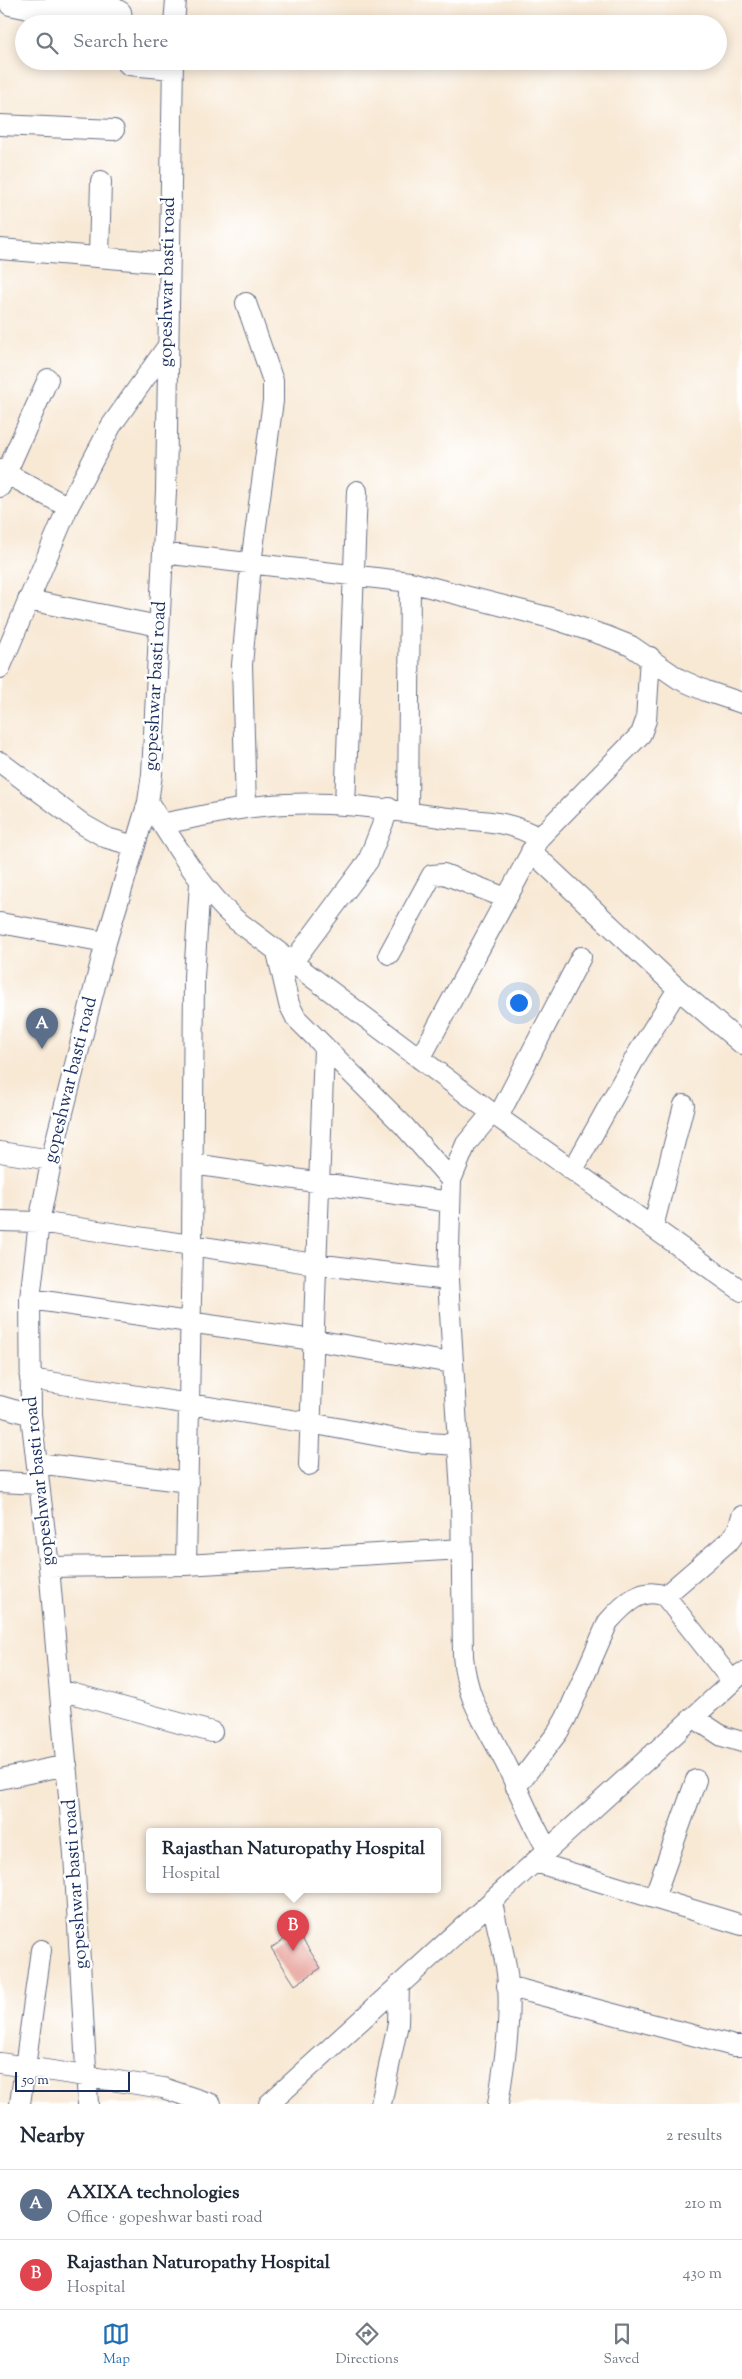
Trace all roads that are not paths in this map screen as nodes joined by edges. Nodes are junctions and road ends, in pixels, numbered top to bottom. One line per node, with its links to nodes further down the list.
1 (8, 0): 3 (street)
2 (176, 0): 4 (street)
3 (122, 15)
4 (175, 15)
5 (173, 70): 11 (street, gopeshwar basti road)
6 (0, 125): 7 (street)
7 (114, 130)
8 (101, 181): 10 (street)
9 (0, 249): 10 (street)
10 (99, 257): 11 (street)
11 (169, 263): 13 (street, gopeshwar basti road)
12 (246, 303): 19 (street)
13 (167, 347): 17 (street); 18 (street, gopeshwar basti road)
14 (48, 379): 15 (street)
15 (2, 476): 17 (street)
16 (357, 491): 20 (street)
17 (68, 507): 22 (street)
18 (163, 553): 19 (street); 23 (street, gopeshwar basti road)
19 (251, 563): 20 (street); 30 (street)
20 (353, 575): 21 (street); 29 (street)
21 (410, 582): 24 (street); 31 (street)
22 (28, 600): 23 (street); 25 (street)
23 (159, 626): 28 (street, gopeshwar basti road)
24 (650, 657): 26 (street); 33 (street)
25 (0, 668)
26 (742, 703)
27 (0, 762): 34 (street)
28 (148, 802): 32 (street); 34 (street, gopeshwar basti road)
29 (345, 805): 30 (street); 31 (street)
30 (246, 808): 32 (street)
31 (398, 810): 33 (street); 40 (street)
32 (162, 824): 35 (street)
33 (535, 844): 36 (street); 42 (street)
34 (135, 846): 38 (street, gopeshwar basti road)
35 (200, 883): 40 (street); 50 (street)
36 (506, 898): 39 (street); 45 (street)
37 (0, 923): 38 (street)
38 (106, 942): 49 (street, gopeshwar basti road)
39 (389, 954)
40 (285, 957): 44 (street); 45 (street)
41 (581, 957): 47 (street)
42 (678, 989): 43 (street); 51 (street)
43 (742, 1044)
44 (324, 1048): 52 (street); 53 (street)
45 (420, 1059): 47 (street)
46 (684, 1105): 57 (street)
47 (495, 1115): 51 (street); 52 (street)
48 (0, 1152): 49 (street)
49 (52, 1160): 56 (street, gopeshwar basti road)
50 (193, 1164): 53 (street); 58 (street)
51 (573, 1170): 57 (street)
52 (451, 1180): 54 (street)
53 (319, 1182): 54 (street); 59 (street)
54 (450, 1202): 60 (street)
55 (0, 1221): 56 (street)
56 (39, 1222): 58 (street); 62 (street, gopeshwar basti road)
57 (653, 1227): 61 (street)
58 (192, 1245): 59 (street); 63 (street)
59 (315, 1264): 60 (street); 64 (street)
60 (448, 1280): 65 (street)
61 (742, 1290)
62 (30, 1299): 63 (street); 66 (street, gopeshwar basti road)
63 (190, 1322): 64 (street); 67 (street)
64 (313, 1340): 65 (street); 70 (street)
65 (452, 1363): 71 (street)
66 (30, 1379): 67 (street); 69 (street, gopeshwar basti road)
67 (190, 1404): 70 (street); 75 (street)
68 (0, 1406): 69 (street)
69 (31, 1415): 72 (street, gopeshwar basti road)
70 (310, 1423): 71 (street); 73 (street)
71 (458, 1445): 78 (street)
72 (37, 1463): 75 (street); 76 (street, gopeshwar basti road)
73 (309, 1466)
74 (0, 1482): 76 (street)
75 (188, 1482): 79 (street)
76 (39, 1484): 80 (street, gopeshwar basti road)
77 (742, 1516): 81 (street)
78 (462, 1549): 79 (street); 90 (street)
79 (186, 1565): 80 (street)
80 (50, 1567): 83 (street, gopeshwar basti road)
81 (665, 1596): 82 (street); 90 (street)
82 (737, 1677): 84 (street)
83 (60, 1690): 85 (street); 87 (street, gopeshwar basti road)
84 (693, 1717): 86 (street); 91 (street)
85 (212, 1732)
86 (742, 1742)
87 (67, 1765): 88 (street); 101 (street, gopeshwar basti road)
88 (0, 1780)
89 (696, 1780): 92 (street)
90 (516, 1787): 91 (street)
91 (542, 1856): 92 (street); 93 (street)
92 (654, 1898): 94 (street)
93 (492, 1902): 96 (street); 97 (street)
94 (742, 1925)
95 (41, 1950): 100 (street)
96 (399, 1985): 105 (street); 106 (street)
97 (507, 1986): 98 (street); 107 (street)
98 (742, 2046)
99 (0, 2063): 100 (street)
100 (25, 2068): 101 (street); 102 (street)
101 (87, 2076): 103 (street, gopeshwar basti road); 104 (street)
102 (20, 2104)
103 (88, 2104)
104 (211, 2104)
105 (269, 2104)
106 (381, 2104)
107 (498, 2104)

